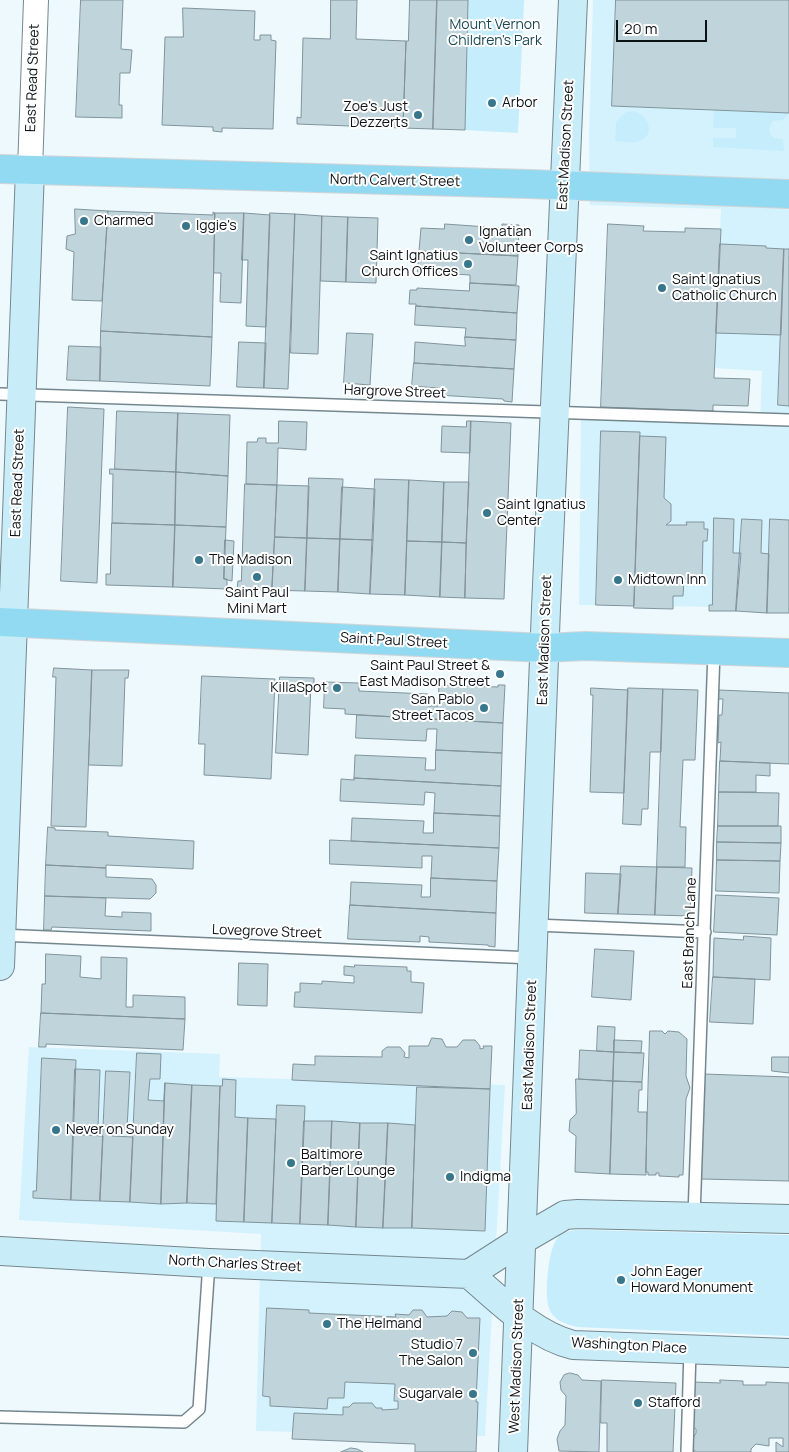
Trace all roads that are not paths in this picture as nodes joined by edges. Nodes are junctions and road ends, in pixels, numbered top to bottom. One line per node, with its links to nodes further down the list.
1 (36, 0): 4 (street, East Read Street)
2 (573, 0): 5 (main road, East Madison Street)
3 (0, 169): 4 (main road, North Calvert Street)
4 (30, 170): 5 (main road, North Calvert Street); 7 (main road, East Read Street)
5 (564, 186): 6 (main road, North Calvert Street); 8 (main road, East Madison Street)
6 (789, 194)
7 (11, 394): 8 (lane, Hargrove Street); 10 (main road, East Read Street)
8 (554, 412): 9 (lane, Hargrove Street); 11 (main road, East Madison Street)
9 (789, 420)
10 (6, 622): 11 (main road, Saint Paul Street); 16 (main road, East Read Street)
11 (544, 648): 12 (main road, Saint Paul Street); 14 (main road, East Madison Street)
12 (714, 650): 13 (main road, Saint Paul Street); 15 (lane, East Branch Lane)
13 (789, 653)
14 (535, 925): 15 (lane); 17 (main road, East Madison Street)
15 (705, 932): 19 (lane, East Branch Lane)
16 (1, 935): 17 (lane, Lovegrove Street); 18 (main road, East Read Street)
17 (533, 958): 21 (main road, East Madison Street)
18 (0, 966)
19 (694, 1216): 20 (main road); 21 (main road)
20 (789, 1219)
21 (522, 1240): 24 (main road); 25 (main road, East Madison Street)
22 (0, 1251): 23 (main road, North Charles Street)
23 (208, 1263): 24 (main road, North Charles Street); 29 (lane)
24 (470, 1274): 26 (main road, Washington Place)
25 (520, 1280): 26 (main road, West Madison Street)
26 (519, 1316): 27 (main road, Washington Place); 30 (main road, West Madison Street)
27 (690, 1350): 28 (main road, Washington Place); 31 (lane)
28 (789, 1353)
29 (0, 1417)
30 (513, 1452)
31 (687, 1452)

